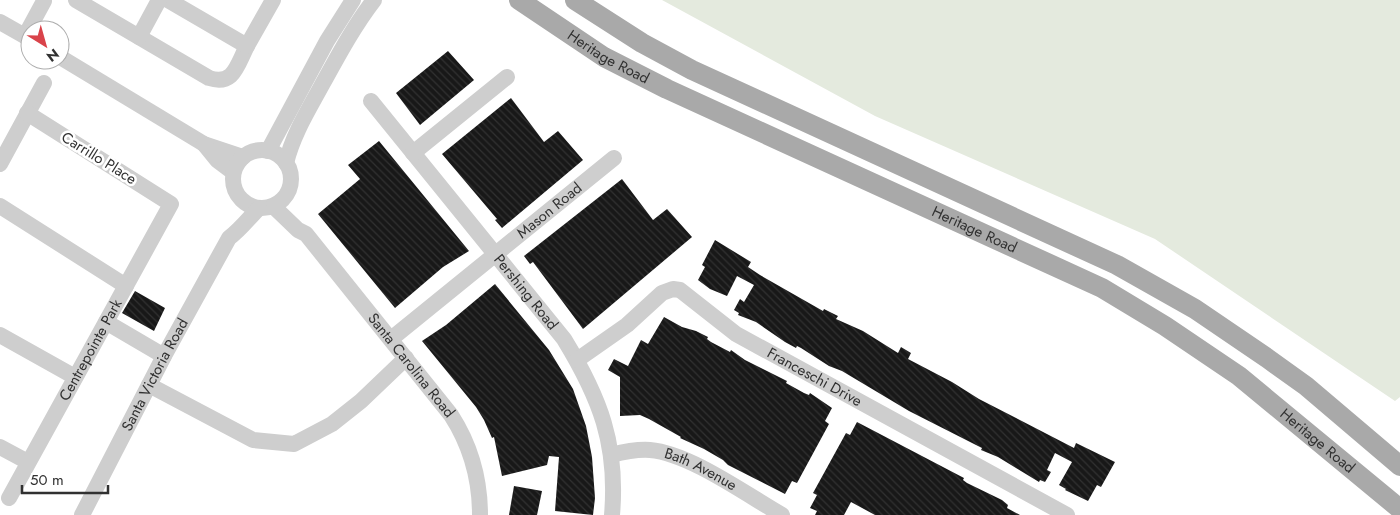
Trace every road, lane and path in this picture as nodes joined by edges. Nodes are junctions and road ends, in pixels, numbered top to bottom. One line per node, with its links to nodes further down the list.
1 (45, 0): 10 (street)
2 (76, 0): 13 (street)
3 (159, 0): 13 (street)
4 (273, 0): 14 (street)
5 (353, 0): 21 (street)
6 (374, 0): 25 (street)
7 (519, 0): 50 (main road, Heritage Road)
8 (575, 0): 48 (main road, Heritage Road)
9 (174, 2): 14 (street)
10 (36, 20)
11 (0, 22): 12 (street)
12 (20, 33)
13 (139, 37): 14 (street)
14 (247, 46)
15 (70, 63): 20 (street)
16 (507, 77): 22 (street)
17 (44, 83): 19 (street)
18 (371, 102): 22 (street, Pershing Road)
19 (28, 113): 26 (street); 30 (street, Carrillo Place)
20 (204, 144): 23 (street); 27 (street)
21 (268, 151): 23 (street); 25 (street)
22 (413, 153): 35 (street, Pershing Road)
23 (243, 157): 27 (street)
24 (614, 158): 35 (street, Mason Road)
25 (286, 163): 28 (street)
26 (0, 164)
27 (233, 172): 29 (street)
28 (287, 193): 32 (street); 33 (street, Santa Carolina Road)
29 (240, 198): 32 (street); 34 (street, Santa Victoria Road)
30 (171, 204): 36 (street, Centrepointe Park)
31 (0, 206): 36 (street)
32 (266, 207): 33 (street, Santa Carolina Road); 34 (street, Santa Victoria Road)
33 (306, 234): 39 (street, Santa Carolina Road)
34 (229, 238): 40 (street, Santa Victoria Road)
35 (495, 255): 39 (street, Mason Road); 42 (street, Pershing Road)
36 (126, 286): 37 (street, Centrepointe Park)
37 (106, 322): 40 (street); 43 (street, Centrepointe Park)
38 (0, 335): 43 (street)
39 (391, 339): 41 (street, Santa Carolina Road)
40 (164, 356): 44 (street, Santa Victoria Road)
41 (406, 358): 44 (street); 52 (street, Santa Carolina Road)
42 (577, 360): 46 (street, Pershing Road); 55 (street, Franceschi Drive)
43 (75, 377): 47 (street, Centrepointe Park)
44 (149, 385): 51 (street, Santa Victoria Road)
45 (0, 446): 47 (street)
46 (611, 455): 53 (street, Pershing Road); 54 (street, Bath Avenue)
47 (28, 462): 49 (street, Centrepointe Park)
48 (1400, 466)
49 (9, 498)
50 (1400, 509)
51 (82, 515)
52 (480, 515)
53 (612, 515)
54 (782, 515)
55 (1067, 515)

